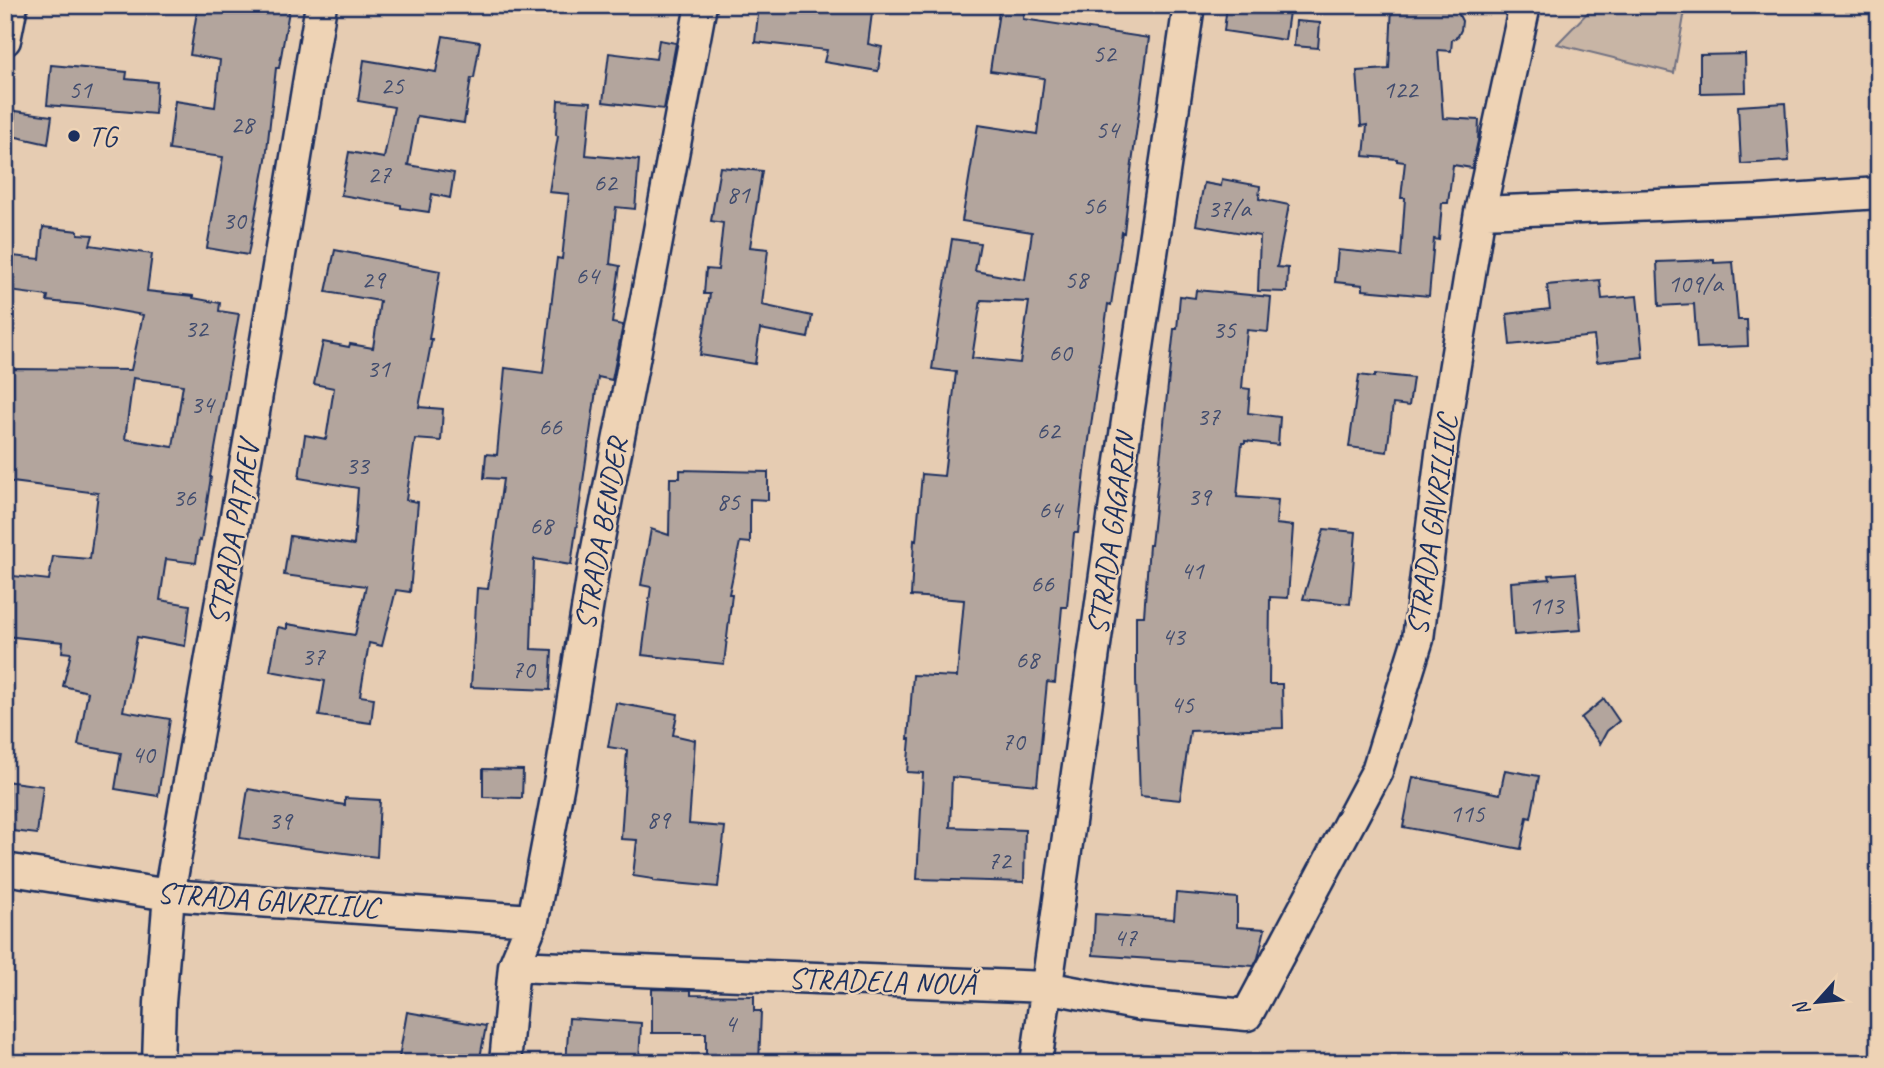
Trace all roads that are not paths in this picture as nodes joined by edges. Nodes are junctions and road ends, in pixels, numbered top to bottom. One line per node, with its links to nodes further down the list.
1 (12, 5): 6 (street)
2 (321, 5): 10 (street, STRADA PAȚAEV)
3 (701, 5): 11 (street, STRADA BENDER)
4 (1189, 5): 13 (street, STRADA GAGARIN)
5 (1525, 5): 8 (street, STRADA GAVRILIUC)
6 (5, 40)
7 (1879, 193): 8 (street)
8 (1480, 212): 14 (street, STRADA GAVRILIUC)
9 (5, 869): 10 (street, STRADA GAVRILIUC)
10 (169, 895): 11 (street, STRADA GAVRILIUC); 15 (street, STRADA PAȚAEV)
11 (533, 920): 12 (street, STRADA BENDER)
12 (514, 966): 13 (street, STRADELA NOUĂ); 16 (street, STRADA BENDER)
13 (1046, 987): 14 (street, STRADELA NOUĂ); 17 (street, STRADA GAGARIN)
14 (1247, 1015)
15 (158, 1063)
16 (505, 1063)
17 (1036, 1063)

